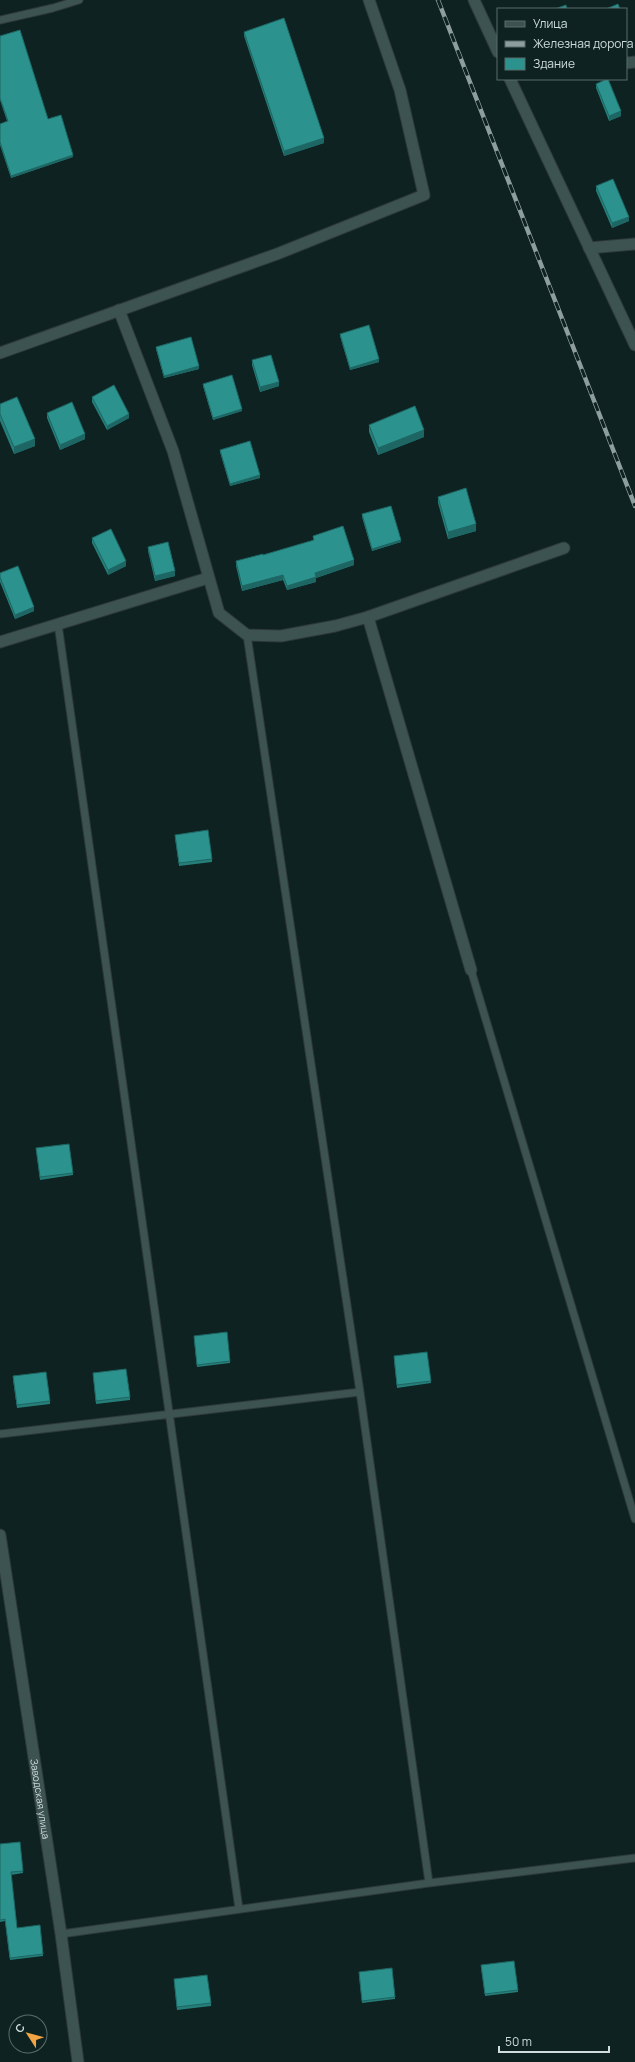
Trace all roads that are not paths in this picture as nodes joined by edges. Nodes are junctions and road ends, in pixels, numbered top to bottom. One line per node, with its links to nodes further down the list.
1 (79, 0): 4 (lane)
2 (369, 0): 9 (street)
3 (474, 0): 5 (street)
4 (0, 20)
5 (497, 50)
6 (510, 80): 8 (street)
7 (635, 244): 8 (street)
8 (589, 248): 10 (street)
9 (120, 310): 11 (street); 13 (street)
10 (635, 345)
11 (0, 353)
12 (564, 548): 14 (street)
13 (208, 578): 15 (street); 16 (street)
14 (368, 618): 16 (street); 18 (street)
15 (58, 624): 17 (street); 20 (lane)
16 (247, 635): 19 (lane)
17 (0, 642)
18 (471, 970): 22 (lane)
19 (360, 1392): 20 (lane); 25 (lane)
20 (170, 1414): 21 (lane); 26 (lane)
21 (0, 1434)
22 (635, 1519)
23 (0, 1535): 27 (street, Заводская улица)
24 (635, 1858): 25 (lane)
25 (429, 1883): 26 (lane)
26 (240, 1909): 27 (lane)
27 (61, 1934): 28 (street, Заводская улица)
28 (78, 2062)

